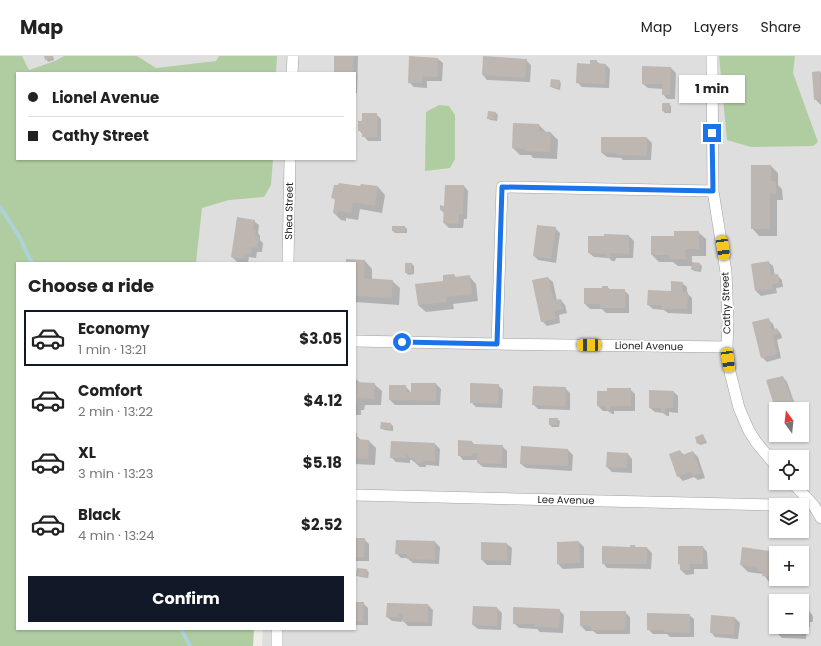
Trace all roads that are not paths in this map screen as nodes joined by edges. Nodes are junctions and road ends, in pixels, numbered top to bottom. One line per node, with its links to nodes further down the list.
1 (293, 56): 3 (street)
2 (712, 56): 5 (street, Cathy Street)
3 (292, 72)
4 (290, 160): 6 (street, Shea Street)
5 (713, 191): 8 (street); 9 (street, Cathy Street)
6 (288, 262)
7 (356, 341): 8 (street, Lionel Avenue)
8 (497, 344): 9 (street, Lionel Avenue)
9 (727, 347): 10 (street, Cathy Street)
10 (769, 458)
11 (799, 490): 15 (street)
12 (356, 495): 13 (street, Lee Avenue)
13 (769, 505)
14 (809, 506): 15 (street)
15 (814, 506): 16 (street)
16 (821, 518)
17 (277, 630): 18 (street)
18 (277, 646)

